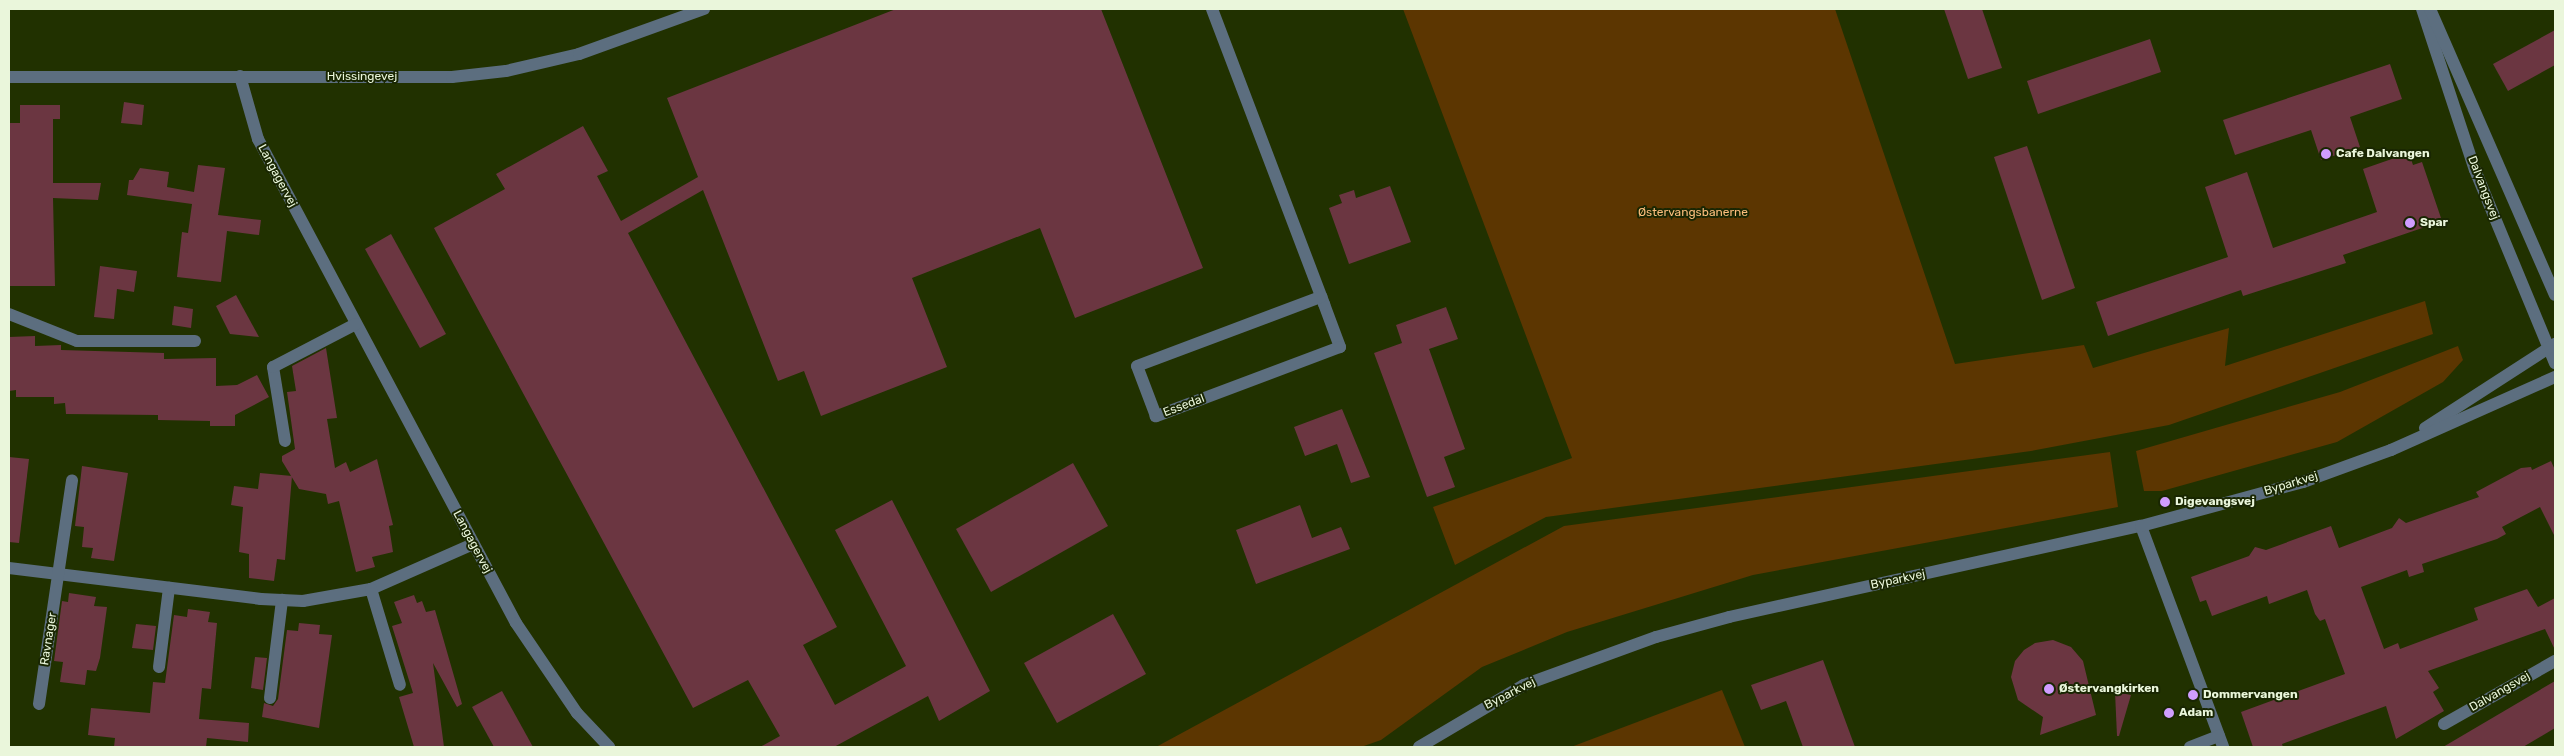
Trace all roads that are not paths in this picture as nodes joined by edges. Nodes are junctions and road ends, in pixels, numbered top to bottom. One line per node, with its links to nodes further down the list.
1 (704, 9): 5 (street, Hvissingevej)
2 (1212, 9): 8 (street, Essedal)
3 (2422, 9): 12 (street, Dalvangsvej)
4 (2430, 9): 7 (street, Dalvangsvej)
5 (240, 76): 6 (street, Hvissingevej); 10 (street, Langagervej)
6 (9, 77)
7 (2555, 295)
8 (1321, 297): 8 (street, Essedal)
9 (9, 314): 11 (street)
10 (356, 324): 15 (street); 19 (street, Langagervej)
11 (195, 341)
12 (2552, 346): 13 (street, Dalvangsvej); 16 (street, Byparkvej)
13 (2555, 363)
14 (2555, 377): 16 (street, Byparkvej)
15 (285, 441)
16 (2391, 450): 18 (street, Byparkvej)
17 (72, 480): 21 (street, Ravnager)
18 (2141, 526): 31 (street); 33 (street, Byparkvej)
19 (474, 544): 23 (street); 32 (street, Langagervej)
20 (9, 568): 21 (street)
21 (58, 574): 22 (street); 29 (street, Ravnager)
22 (169, 588): 24 (street); 26 (street)
23 (371, 589): 24 (street); 27 (street)
24 (282, 600): 28 (street)
25 (2555, 661): 30 (street, Dalvangsvej)
26 (159, 667)
27 (400, 685)
28 (270, 698)
29 (39, 704)
30 (2444, 724)
31 (2221, 742): 34 (street)
32 (608, 747)
33 (1419, 747)
34 (2190, 747)

